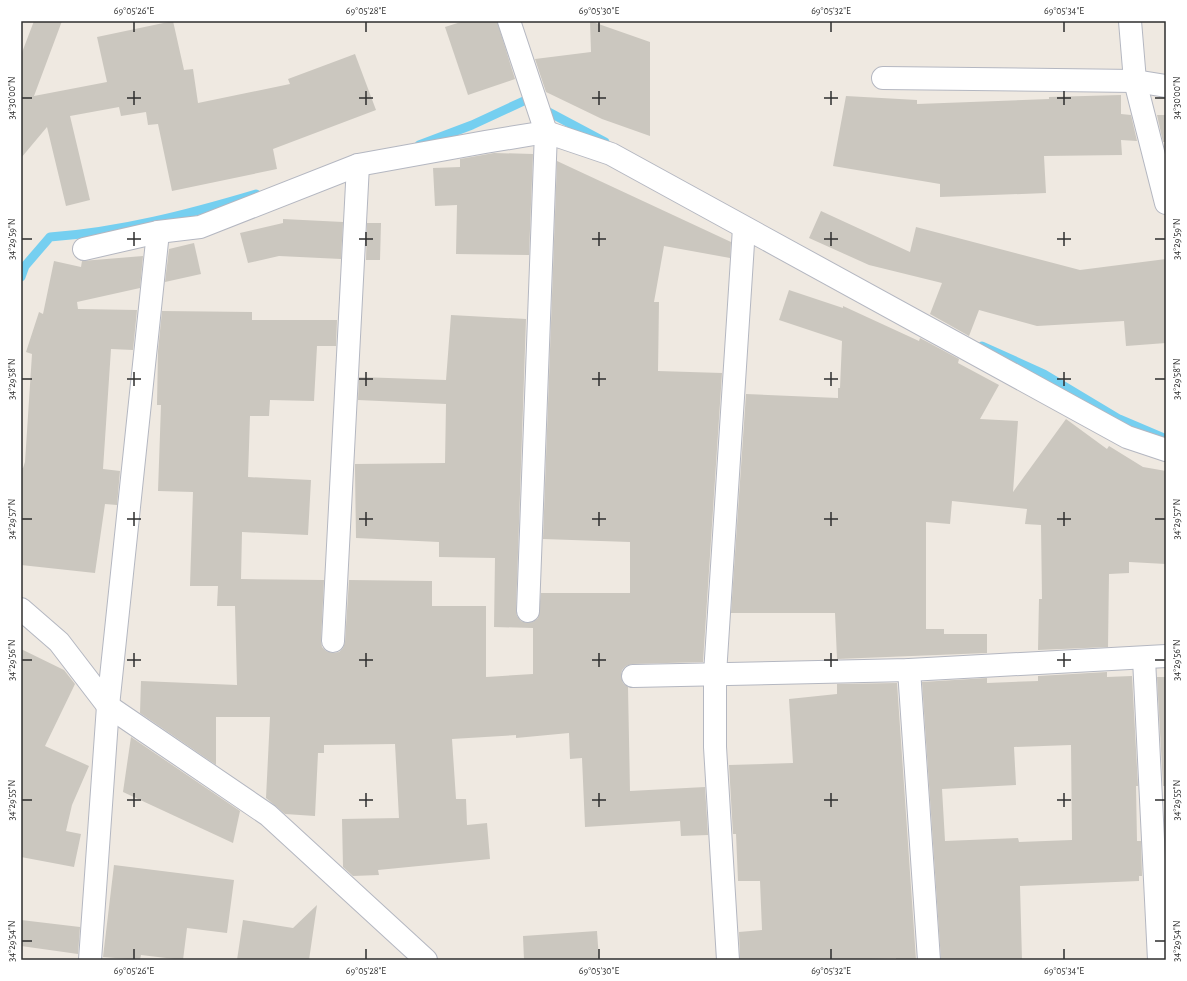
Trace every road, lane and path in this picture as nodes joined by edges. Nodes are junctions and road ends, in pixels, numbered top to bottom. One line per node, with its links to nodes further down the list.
1 (509, 21): 6 (street)
2 (1130, 21): 4 (street)
3 (883, 78): 4 (street)
4 (1135, 82): 5 (street); 8 (street)
5 (1166, 86)
6 (546, 132): 7 (street); 9 (street); 14 (street)
7 (358, 165): 10 (street); 15 (street)
8 (1166, 202)
9 (744, 228): 12 (street); 19 (street)
10 (158, 232): 11 (street); 21 (street)
11 (84, 249)
12 (1166, 450)
13 (21, 608): 21 (street)
14 (528, 611)
15 (333, 642)
16 (1166, 656): 17 (street)
17 (1144, 659): 18 (street); 26 (street)
18 (909, 670): 19 (street); 25 (street)
19 (715, 674): 20 (street); 24 (street)
20 (632, 676)
21 (108, 706): 22 (street); 23 (street)
22 (90, 960)
23 (426, 960)
24 (728, 960)
25 (929, 960)
26 (1159, 960)

